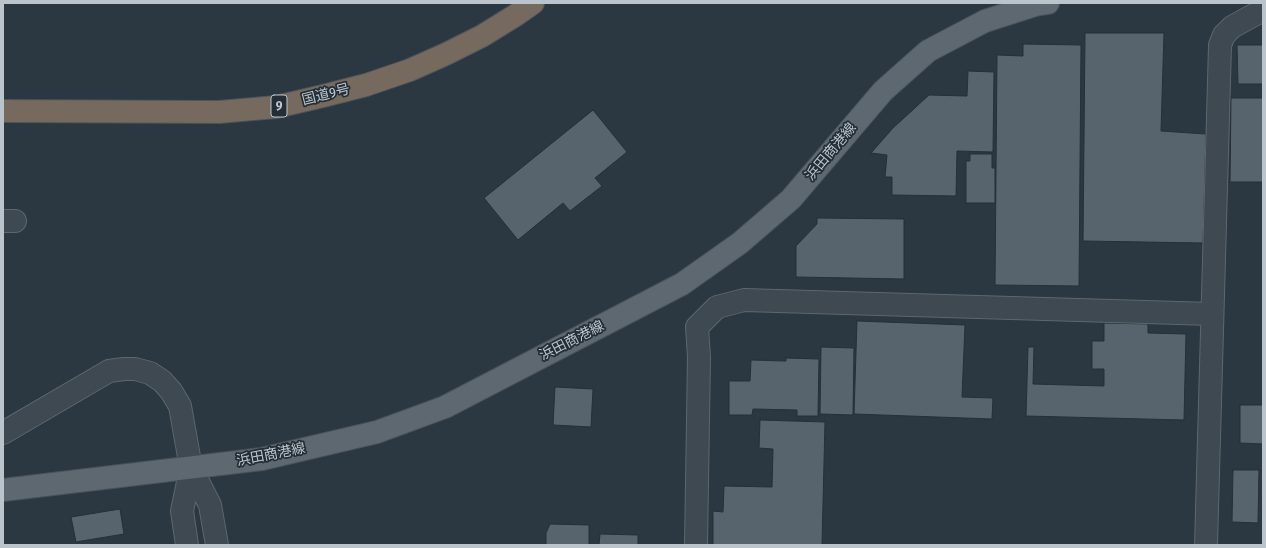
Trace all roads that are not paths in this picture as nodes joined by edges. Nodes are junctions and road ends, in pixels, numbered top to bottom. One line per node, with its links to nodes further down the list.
1 (533, 3): 4 (highway, 国道9号 / 9)
2 (1048, 3): 7 (main road, 浜田商港線)
3 (1263, 10): 5 (street)
4 (3, 111)
5 (1212, 314): 11 (street); 12 (street)
6 (3, 434): 7 (street)
7 (191, 468): 8 (main road, 浜田商港線); 9 (street); 10 (street)
8 (3, 490)
9 (187, 545)
10 (217, 545)
11 (696, 545)
12 (1206, 545)

